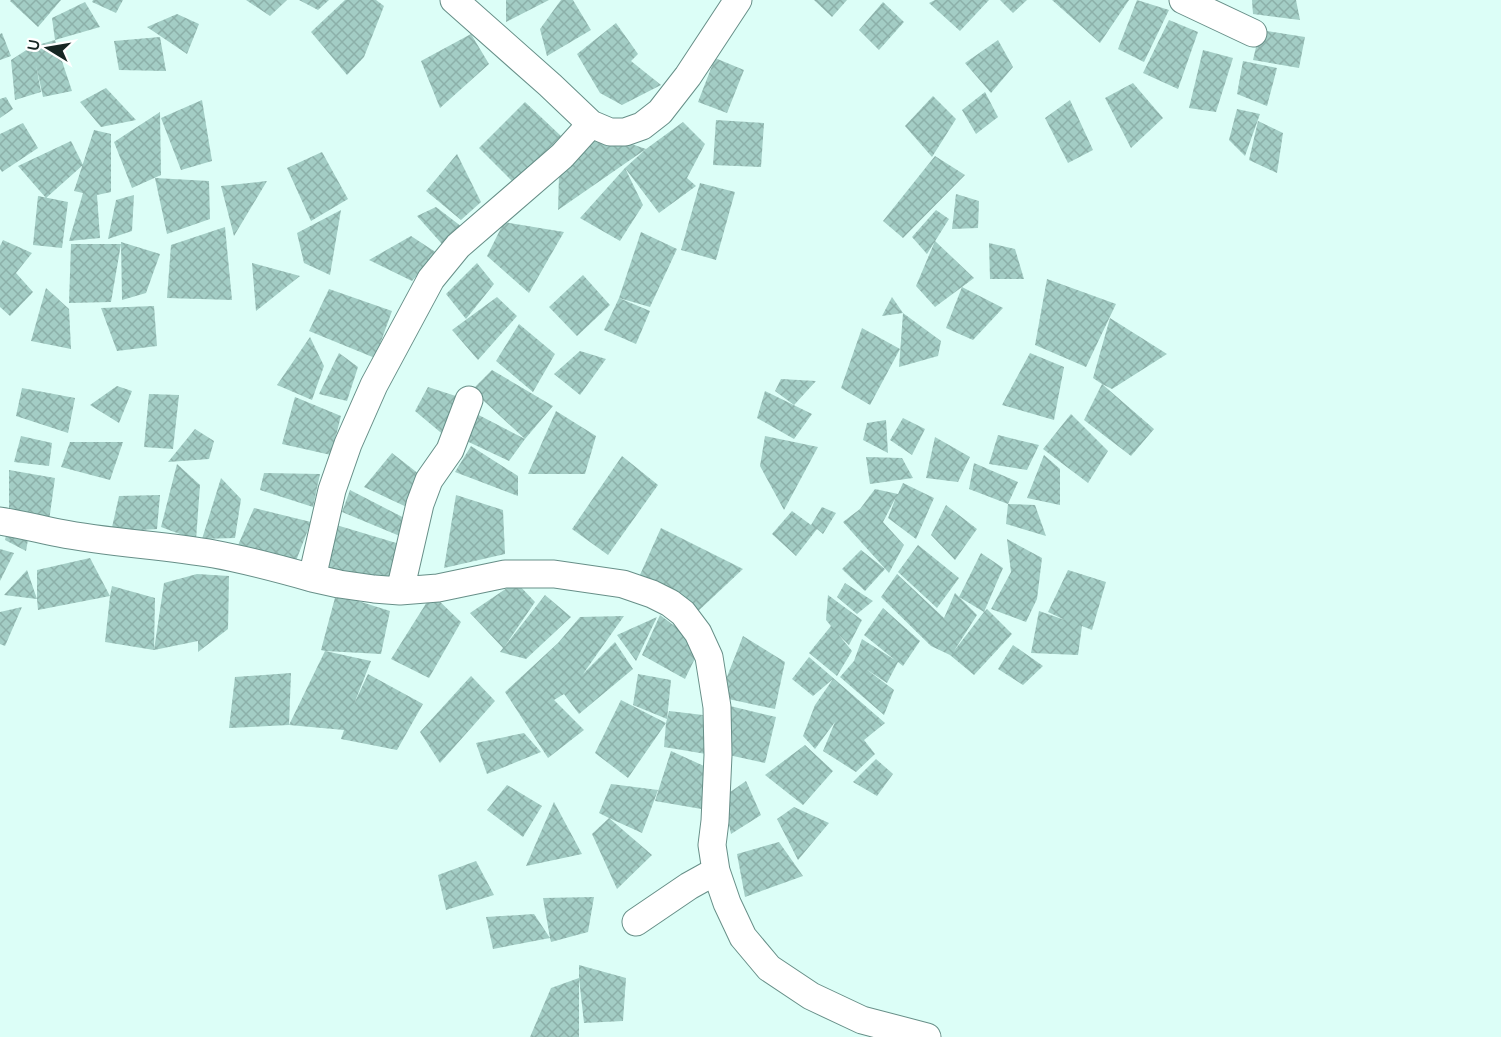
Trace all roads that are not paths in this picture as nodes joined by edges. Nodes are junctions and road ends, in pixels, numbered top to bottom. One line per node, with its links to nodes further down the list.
1 (454, 0): 5 (street)
2 (738, 0): 5 (street)
3 (1183, 0): 4 (street)
4 (1253, 33)
5 (591, 124): 8 (street)
6 (469, 400): 9 (street)
7 (0, 521): 8 (street)
8 (312, 578): 9 (street)
9 (400, 591): 10 (street)
10 (716, 871): 11 (street); 12 (street)
11 (636, 922)
12 (927, 1037)

